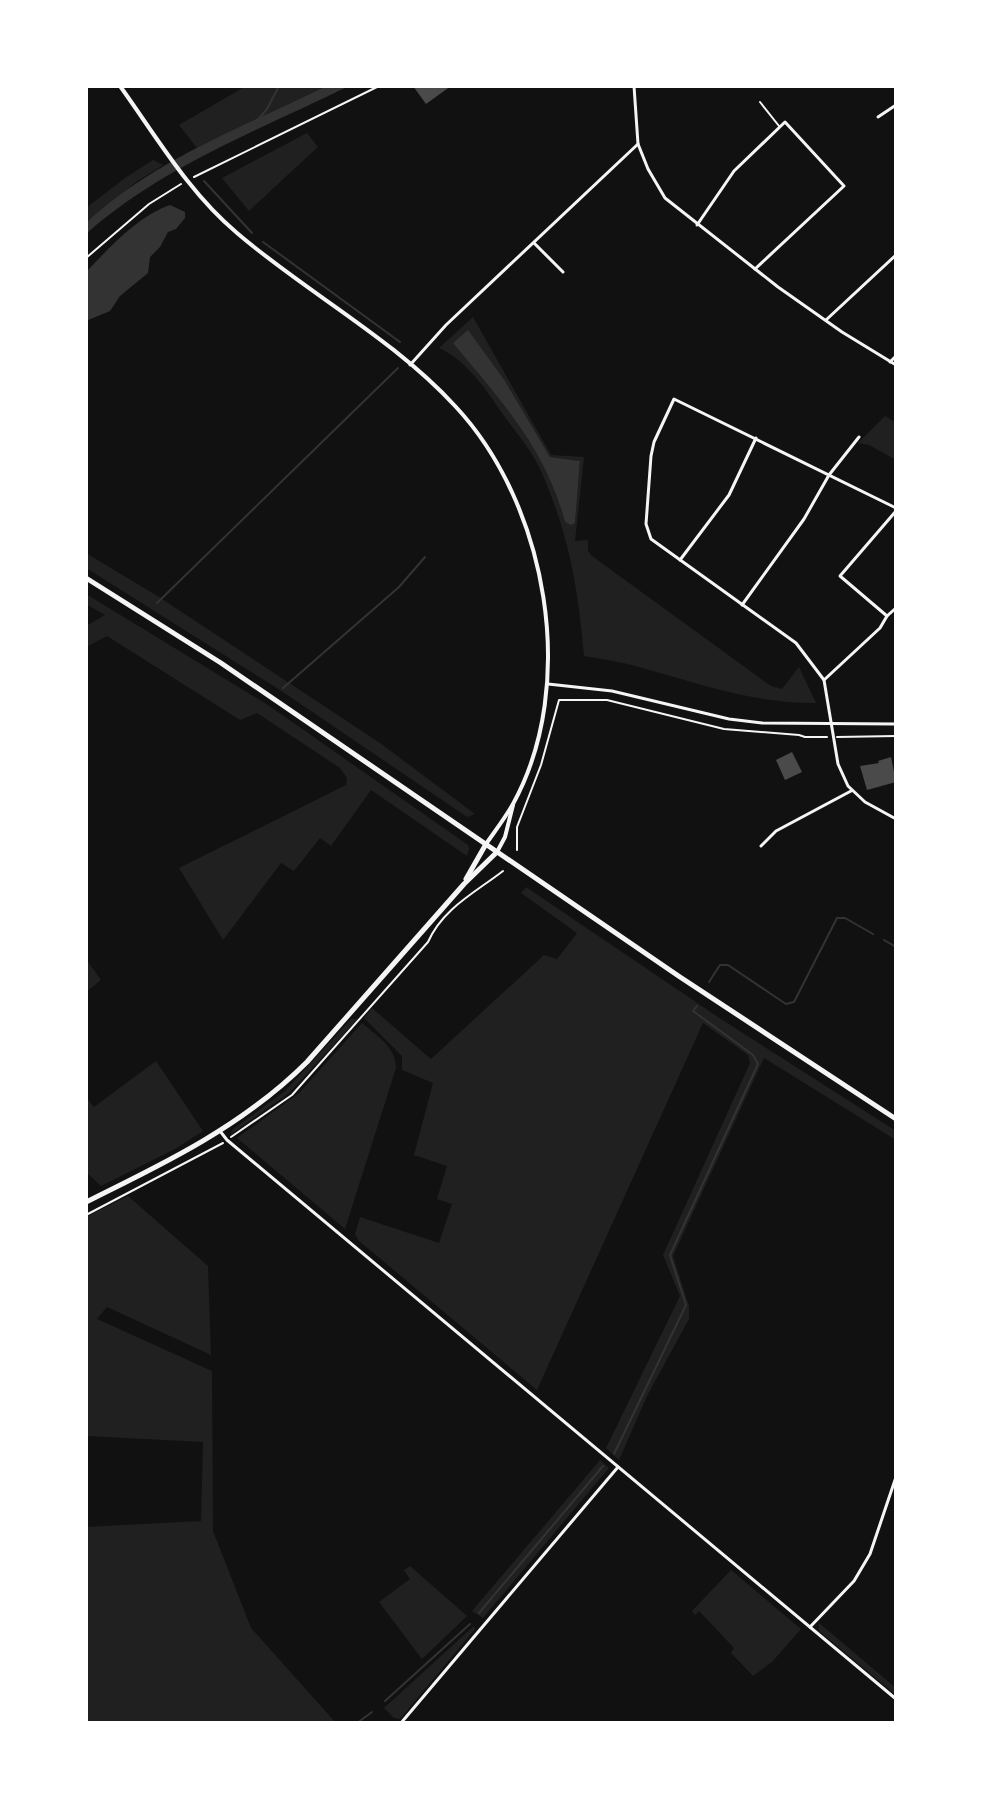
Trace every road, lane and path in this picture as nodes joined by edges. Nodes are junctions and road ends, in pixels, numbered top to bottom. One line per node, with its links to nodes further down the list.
1 (120, 86): 9 (street)
2 (379, 86): 9 (path)
3 (634, 86): 8 (street)
4 (760, 102): 7 (lane)
5 (896, 105): 6 (street)
6 (878, 117)
7 (780, 128): 10 (street); 14 (street)
8 (638, 144): 10 (street); 11 (street)
9 (186, 178): 13 (path); 19 (street)
10 (697, 225): 14 (street)
11 (534, 243): 15 (street); 19 (street)
12 (896, 255): 16 (street)
13 (86, 258)
14 (755, 269): 16 (street)
15 (563, 272)
16 (826, 320): 18 (street)
17 (896, 356): 18 (street)
18 (890, 362): 20 (street)
19 (410, 365): 31 (street)
20 (896, 365)
21 (859, 437): 23 (street)
22 (756, 438): 23 (street); 25 (street); 25 (street)
23 (829, 475): 24 (street); 27 (street)
24 (896, 510): 29 (street)
25 (680, 560): 27 (street)
26 (86, 578): 39 (main road)
27 (742, 605): 30 (street)
28 (896, 608): 29 (street)
29 (887, 616): 30 (street)
30 (824, 680): 32 (street)
31 (546, 683): 32 (street); 37 (street)
32 (830, 724): 33 (street); 35 (street)
33 (896, 724)
34 (896, 736): 35 (path)
35 (832, 737): 36 (street); 41 (path)
36 (851, 791): 38 (street); 40 (street)
37 (513, 803): 39 (street); 42 (street)
38 (896, 819)
39 (486, 844): 42 (main road); 43 (main road)
40 (761, 846)
41 (517, 850)
42 (497, 852): 43 (main road); 44 (main road)
43 (464, 884): 45 (main road)
44 (896, 1119)
45 (220, 1131): 46 (main road); 47 (street)
46 (86, 1202)
47 (618, 1467): 49 (street); 51 (street)
48 (896, 1477): 49 (street)
49 (810, 1627): 50 (street)
50 (896, 1699)
51 (401, 1723)

